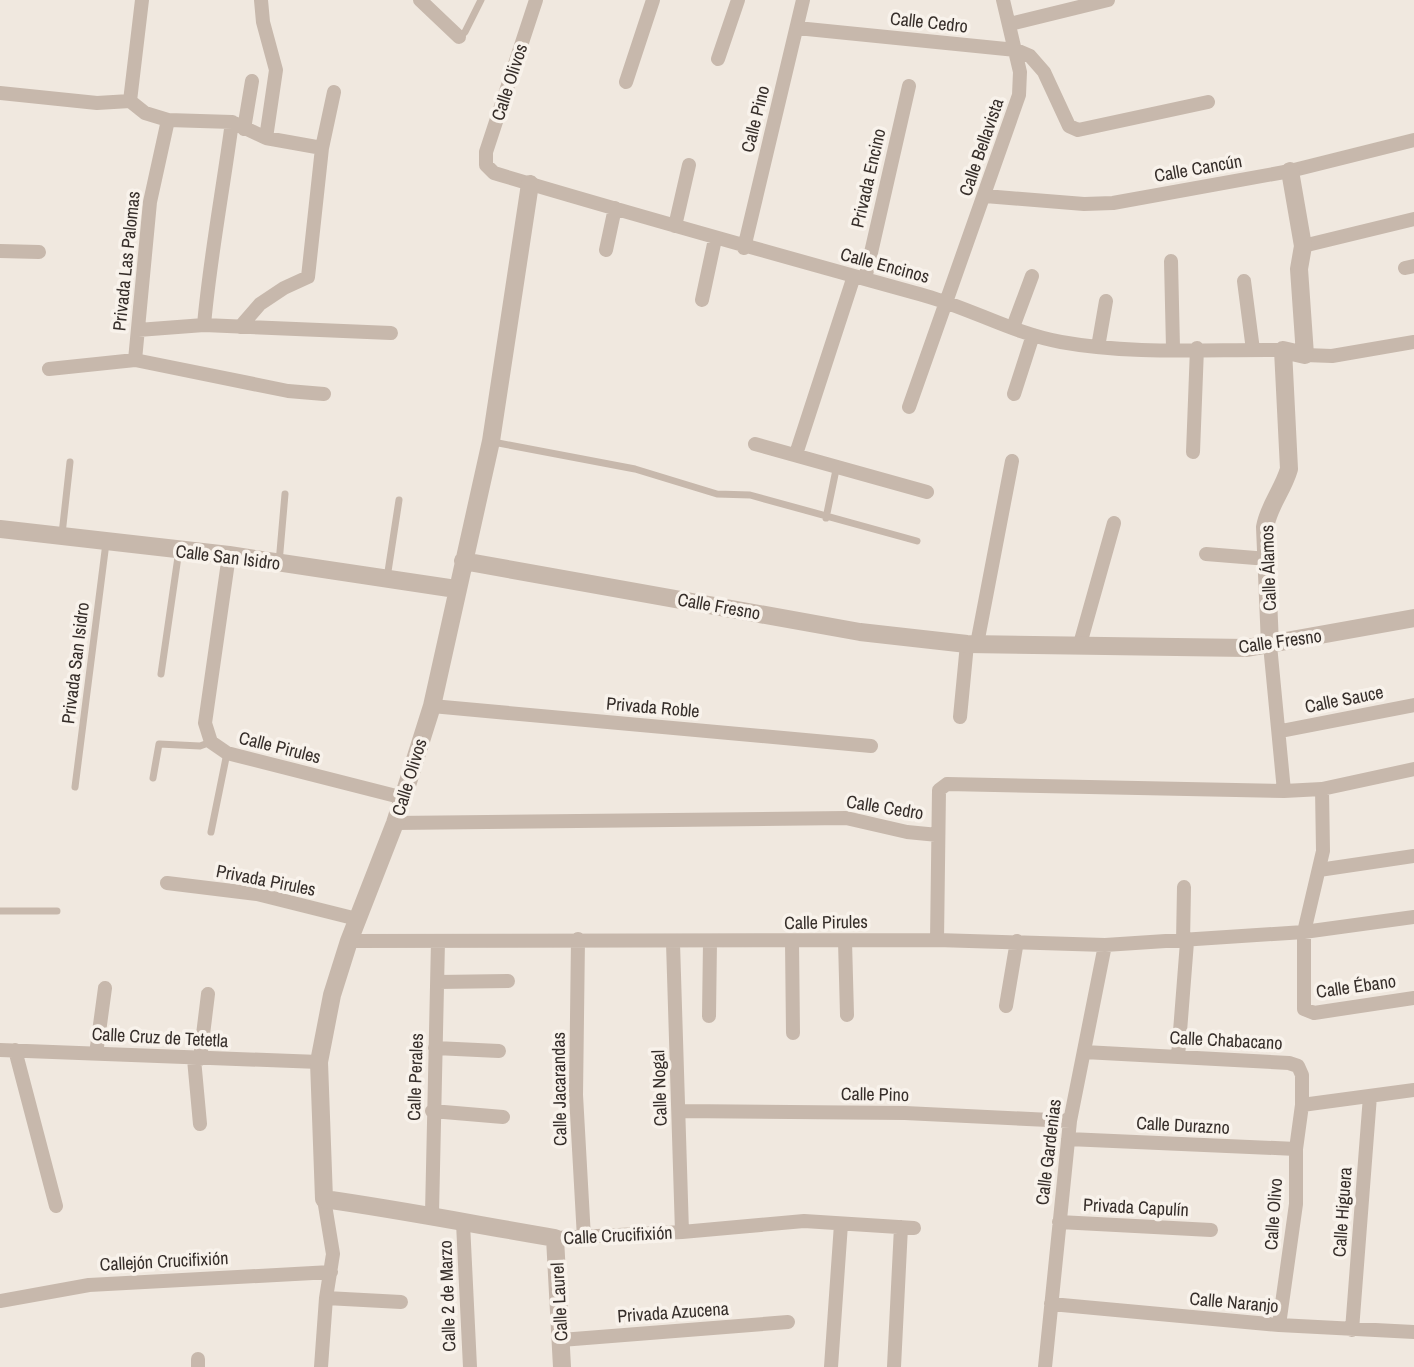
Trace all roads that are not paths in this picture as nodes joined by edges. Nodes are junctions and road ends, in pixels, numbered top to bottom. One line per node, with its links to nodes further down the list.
1 (142, 0): 21 (street)
2 (261, 0): 25 (street)
3 (420, 0): 13 (street)
4 (481, 0): 13 (lane)
5 (536, 0): 28 (street, Calle Olivos)
6 (653, 0): 17 (street)
7 (738, 0): 15 (street)
8 (803, 0): 12 (street, Calle Pino)
9 (1003, 0): 11 (street, Calle Bellavista)
10 (1108, 0): 11 (street)
11 (1010, 24): 14 (street, Calle Bellavista)
12 (797, 28): 14 (street, Calle Cedro); 38 (street, Calle Pino)
13 (459, 37)
14 (1016, 50): 22 (street); 32 (street, Calle Bellavista)
15 (718, 59)
16 (252, 81): 24 (street)
17 (626, 82)
18 (909, 86): 44 (street, Privada Encino)
19 (334, 92): 27 (street)
20 (0, 93): 21 (street)
21 (130, 101): 23 (street)
22 (1208, 102)
23 (168, 120): 24 (street); 52 (street, Privada Las Palomas)
24 (238, 126): 25 (street); 49 (street)
25 (267, 138): 27 (street)
26 (1414, 140): 30 (street, Calle Cancún)
27 (322, 148): 50 (street)
28 (486, 165): 31 (street, Calle Encinos)
29 (689, 165): 35 (street)
30 (1290, 171): 32 (street, Calle Cancún); 37 (street)
31 (530, 184): 33 (street, Calle Encinos); 67 (street, Calle Olivos)
32 (985, 195): 48 (street, Calle Bellavista)
33 (615, 208): 35 (street, Calle Encinos); 39 (street)
34 (1414, 219): 37 (street)
35 (675, 226): 36 (street, Calle Encinos)
36 (715, 239): 38 (street, Calle Encinos); 46 (street)
37 (1303, 246): 61 (street)
38 (744, 248): 44 (street, Calle Encinos)
39 (606, 250)
40 (0, 251): 41 (street)
41 (39, 252)
42 (1171, 261): 57 (street)
43 (1032, 276): 51 (street)
44 (859, 277): 48 (street, Calle Encinos); 70 (street, Privada Encino)
45 (1244, 281): 59 (street)
46 (702, 300)
47 (1106, 301): 56 (street)
48 (946, 302): 51 (street, Calle Encinos); 66 (street)
49 (204, 325): 50 (street); 52 (street)
50 (240, 327): 53 (street)
51 (1013, 327): 54 (street, Calle Encinos)
52 (138, 330): 62 (street, Privada Las Palomas)
53 (391, 334)
54 (1033, 335): 56 (street, Calle Encinos); 65 (street)
55 (1414, 342): 61 (street)
56 (1098, 347): 57 (street, Calle Encinos)
57 (1173, 348): 58 (street, Calle Encinos)
58 (1197, 348): 59 (street, Calle Encinos); 69 (street)
59 (1252, 349): 60 (street, Calle Encinos)
60 (1283, 350): 61 (street); 86 (street, Calle Álamos)
61 (1305, 355)
62 (135, 360): 63 (street); 64 (street)
63 (49, 369)
64 (324, 394)
65 (1014, 394)
66 (909, 407)
67 (491, 441): 77 (lane); 87 (street, Calle Olivos)
68 (755, 444): 70 (street)
69 (1192, 452)
70 (796, 454): 73 (street)
71 (1012, 461): 92 (street)
72 (70, 462): 80 (lane)
73 (837, 465): 74 (street); 77 (lane)
74 (927, 492)
75 (285, 494): 88 (lane)
76 (399, 500): 89 (lane)
77 (826, 518): 81 (lane)
78 (1114, 523): 93 (street)
79 (0, 529): 80 (street, Calle San Isidro)
80 (61, 538): 82 (street, Calle San Isidro)
81 (917, 541)
82 (106, 543): 83 (street, Calle San Isidro); 105 (lane, Privada San Isidro)
83 (179, 550): 85 (street, Calle San Isidro); 95 (lane)
84 (1206, 554): 86 (street)
85 (229, 555): 88 (street, Calle San Isidro); 100 (street, Calle Pirules)
86 (1268, 559): 94 (street, Calle Álamos)
87 (463, 561): 90 (street, Calle Olivos); 92 (street, Calle Fresno)
88 (279, 564): 89 (street, Calle San Isidro)
89 (387, 579): 90 (street, Calle San Isidro)
90 (456, 589): 96 (street, Calle Olivos)
91 (1414, 618): 94 (street, Calle Fresno)
92 (972, 644): 93 (street, Calle Fresno); 98 (street)
93 (1080, 644): 94 (street, Calle Fresno)
94 (1270, 645): 99 (street, Calle Álamos)
95 (161, 674)
96 (432, 705): 101 (street, Privada Roble); 108 (street, Calle Olivos)
97 (1414, 705): 99 (street, Calle Sauce)
98 (960, 717)
99 (1281, 731): 107 (street, Calle Álamos)
100 (211, 742): 102 (street, Calle Pirules); 104 (lane)
101 (871, 746)
102 (227, 753): 108 (street, Calle Pirules); 110 (lane)
103 (1414, 769): 106 (street, Calle Cedro)
104 (153, 778)
105 (75, 786)
106 (1322, 789): 107 (street, Calle Cedro); 113 (street)
107 (1284, 791): 111 (street, Calle Cedro)
108 (404, 798): 109 (street, Calle Olivos)
109 (395, 823): 111 (street, Calle Cedro); 119 (street, Calle Olivos)
110 (211, 832)
111 (938, 835): 124 (street)
112 (1414, 856): 113 (street)
113 (1319, 870): 120 (street)
114 (167, 883): 119 (street, Privada Pirules)
115 (1184, 887): 129 (street)
116 (0, 911): 117 (lane)
117 (57, 911)
118 (1414, 917): 120 (street, Calle Pirules)
119 (357, 919): 122 (street, Calle Olivos)
120 (1304, 932): 129 (street, Calle Pirules); 136 (street, Calle Ébano)
121 (578, 939): 125 (street, Calle Pirules); 130 (street, Calle Pirules); 168 (street, Calle Jacarandas)
122 (349, 940): 125 (street, Calle Pirules); 148 (street, Calle Olivos)
123 (845, 940): 124 (street, Calle Pirules); 128 (street, Calle Pirules); 138 (street)
124 (937, 940): 126 (street, Calle Pirules)
125 (438, 941): 133 (street, Calle Perales)
126 (1017, 941): 131 (street, Calle Pirules); 137 (street)
127 (710, 942): 128 (street, Calle Pirules); 130 (street, Calle Pirules); 139 (street)
128 (792, 942): 140 (street)
129 (1185, 942): 131 (street, Calle Pirules); 146 (street)
130 (673, 943): 153 (street, Calle Nogal)
131 (1105, 945): 144 (street, Calle Gardenias)
132 (508, 981): 133 (street)
133 (438, 982): 141 (street, Calle Perales)
134 (105, 988): 145 (street)
135 (208, 994): 147 (street)
136 (1414, 998)
137 (1006, 1006)
138 (847, 1015)
139 (709, 1016)
140 (793, 1033)
141 (435, 1048): 143 (street); 152 (street, Calle Perales)
142 (7, 1050): 145 (street, Calle Cruz de Tetetla); 160 (street)
143 (499, 1051)
144 (1084, 1052): 146 (street, Calle Chabacano); 155 (street, Calle Gardenias)
145 (96, 1054): 147 (street, Calle Cruz de Tetetla)
146 (1178, 1057): 151 (street, Calle Chabacano)
147 (197, 1059): 148 (street, Calle Cruz de Tetetla); 156 (street)
148 (319, 1062): 159 (street, Calle Olivos)
149 (1414, 1090): 150 (street)
150 (1370, 1096): 151 (street); 176 (street, Calle Higuera)
151 (1302, 1105): 158 (street, Calle Olivo)
152 (432, 1111): 154 (street); 161 (street, Calle Perales)
153 (679, 1111): 155 (street, Calle Pino); 166 (street, Calle Nogal)
154 (503, 1117)
155 (1070, 1121): 157 (street, Calle Gardenias)
156 (200, 1124)
157 (1068, 1139): 158 (street, Calle Durazno); 162 (street, Calle Gardenias)
158 (1296, 1149): 175 (street, Calle Olivo)
159 (324, 1199): 161 (street, Calle Crucifixión); 169 (street, Calle Olivos)
160 (55, 1206)
161 (432, 1214): 163 (street, Calle Crucifixión)
162 (1059, 1222): 165 (street, Privada Capulín); 173 (street, Calle Gardenias)
163 (463, 1223): 167 (street, Calle Crucifixión); 180 (street, Calle 2 de Marzo)
164 (841, 1224): 166 (street, Calle Crucifixión); 182 (street); 183 (street, Calle Crucifixión)
165 (1211, 1230)
166 (682, 1232): 168 (street, Calle Crucifixión)
167 (555, 1238): 168 (street, Calle Crucifixión); 178 (street, Calle Laurel)
168 (584, 1238)
169 (331, 1272): 170 (street, Calle Olivos); 171 (street, Callejón Crucifixión)
170 (326, 1298): 172 (street); 179 (street, Calle Olivos)
171 (0, 1301)
172 (401, 1302)
173 (1051, 1304): 175 (street, Calle Naranjo); 184 (street, Calle Gardenias)
174 (788, 1322): 178 (street, Privada Azucena)
175 (1279, 1325): 176 (street, Calle Naranjo)
176 (1352, 1330): 177 (street, Calle Naranjo)
177 (1414, 1332)
178 (561, 1340): 181 (street, Calle Laurel)
179 (321, 1367)
180 (470, 1367)
181 (562, 1367)
182 (831, 1367)
183 (894, 1367)
184 (1045, 1367)

